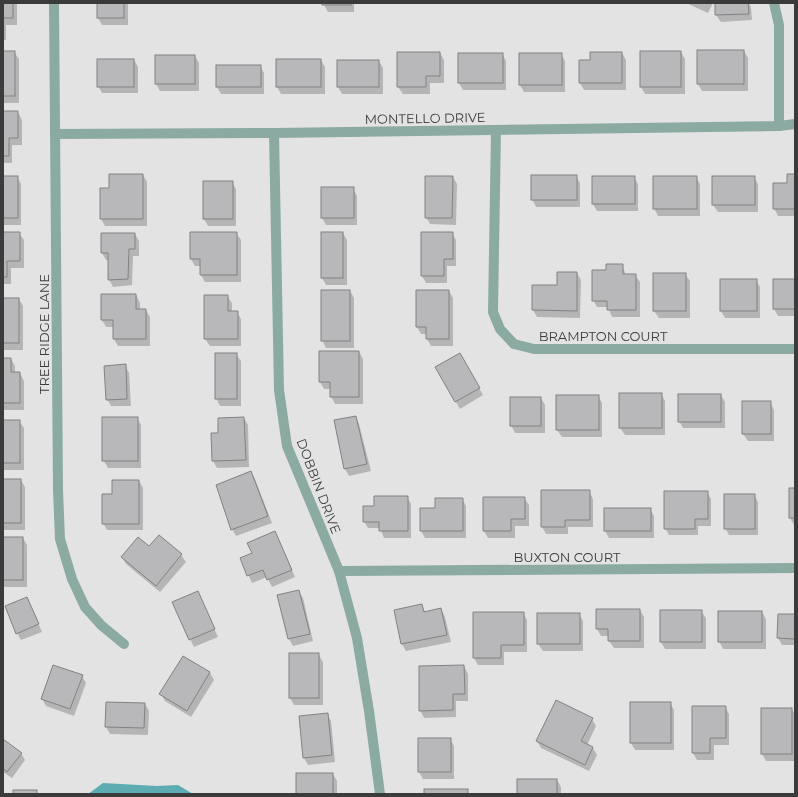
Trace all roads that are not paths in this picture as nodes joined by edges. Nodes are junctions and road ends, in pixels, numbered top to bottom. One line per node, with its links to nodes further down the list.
1 (54, 3): 7 (street, TREE RIDGE LANE)
2 (774, 3): 4 (street)
3 (795, 124): 4 (street, MONTELLO DRIVE)
4 (779, 126): 5 (street, MONTELLO DRIVE)
5 (496, 130): 6 (street, MONTELLO DRIVE); 8 (street, BRAMPTON COURT)
6 (274, 133): 7 (street, MONTELLO DRIVE); 10 (street, DOBBIN DRIVE)
7 (55, 134): 11 (street, TREE RIDGE LANE)
8 (795, 349)
9 (795, 568): 10 (street, BUXTON COURT)
10 (339, 571): 12 (street, DOBBIN DRIVE)
11 (124, 644)
12 (380, 794)

